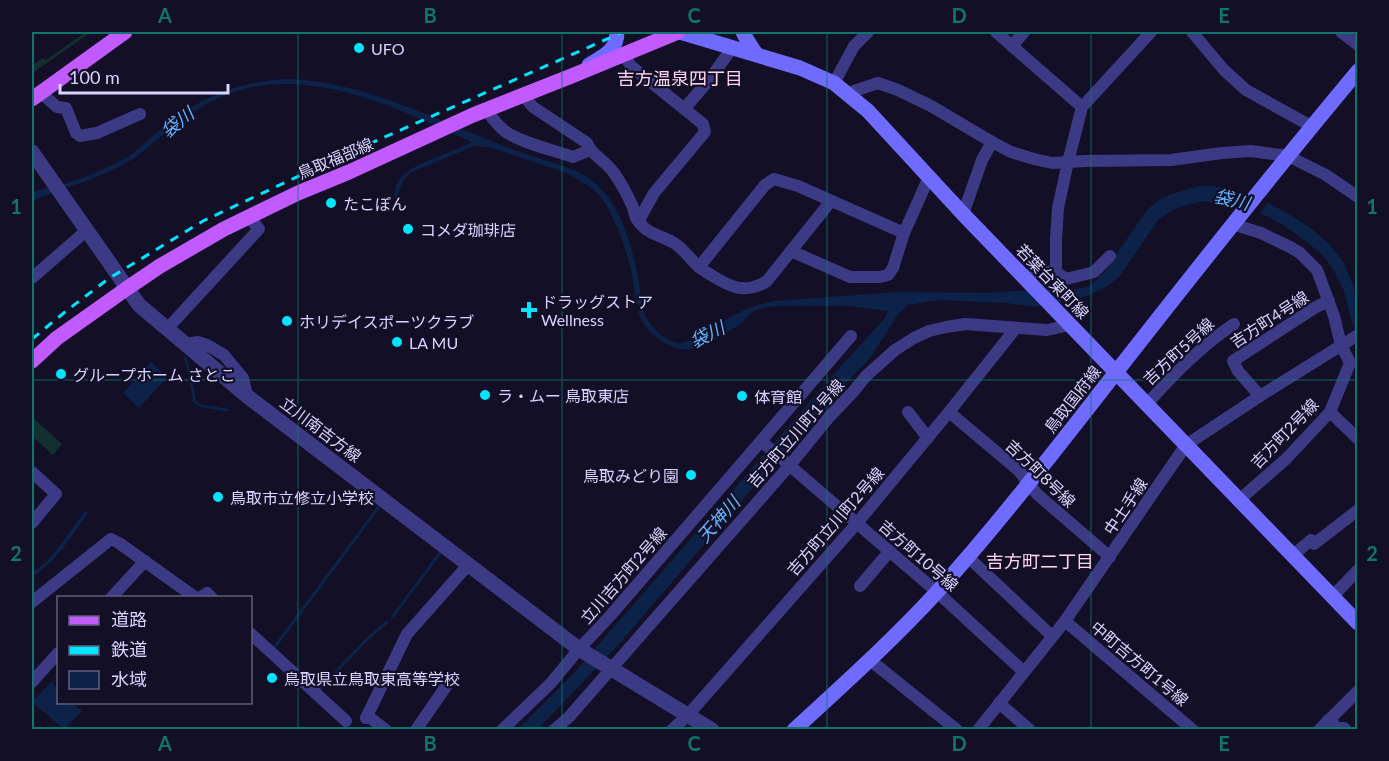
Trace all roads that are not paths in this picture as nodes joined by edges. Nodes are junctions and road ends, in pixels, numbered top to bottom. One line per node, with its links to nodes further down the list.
1 (125, 32): 21 (main road)
2 (617, 32): 17 (main road)
3 (679, 32): 13 (main road, 若葉台東町線); 14 (main road, 鳥取福部線)
4 (743, 32): 15 (main road)
5 (868, 32): 18 (street)
6 (996, 32): 12 (street)
7 (1024, 32): 12 (street)
8 (1151, 32): 22 (street)
9 (1192, 32): 26 (street)
10 (1341, 32): 11 (street)
11 (1358, 45)
12 (1012, 46): 22 (street)
13 (732, 48): 15 (main road, 若葉台東町線); 23 (street)
14 (622, 54): 17 (main road, 鳥取福部線); 23 (street)
15 (756, 54): 18 (main road, 若葉台東町線)
16 (1358, 71): 26 (main road, 鳥取国府線)
17 (574, 75): 20 (main road, 鳥取福部線)
18 (834, 83): 19 (main road, 若葉台東町線)
19 (848, 93): 27 (street); 32 (main road, 若葉台東町線)
20 (523, 95): 24 (main road, 鳥取福部線); 28 (street)
21 (36, 96): 25 (street)
22 (1083, 107): 31 (street)
23 (684, 109): 37 (street)
24 (480, 113): 28 (street); 36 (main road, 鳥取福部線)
25 (140, 114)
26 (1311, 126): 30 (main road, 鳥取国府線)
27 (992, 142): 31 (street); 35 (street)
28 (590, 150): 37 (street)
29 (32, 152): 39 (street, 立川南吉方線)
30 (1287, 156): 31 (street); 33 (street); 38 (main road, 鳥取国府線)
31 (1068, 162): 44 (street)
32 (929, 177): 35 (main road, 若葉台東町線); 40 (street)
33 (1358, 197)
34 (831, 201): 40 (street); 41 (street); 43 (street)
35 (963, 214): 46 (main road, 若葉台東町線)
36 (248, 216): 47 (main road, 鳥取福部線); 52 (street)
37 (639, 220): 43 (street)
38 (1234, 222): 48 (street, 吉方町2号線); 58 (main road, 鳥取国府線)
39 (86, 231): 45 (street); 47 (street, 立川南吉方線)
40 (904, 233): 41 (street)
41 (791, 251): 43 (street)
42 (1110, 256): 44 (street)
43 (699, 267)
44 (1056, 272): 46 (street)
45 (32, 278)
46 (1026, 279): 49 (main road, 若葉台東町線)
47 (126, 289): 52 (street, 立川南吉方線); 56 (main road, 鳥取福部線)
48 (1329, 301): 55 (street, 吉方町2号線); 59 (street, 吉方町4号線)
49 (1067, 321): 51 (street, 吉方町立川町1号線); 58 (main road, 若葉台東町線)
50 (1234, 324): 60 (street, 吉方町5号線)
51 (1016, 328): 62 (street, 吉方町立川町2号線); 68 (street, 吉方町立川町1号線)
52 (167, 329): 80 (street, 立川南吉方線)
53 (1358, 335): 55 (street, 中土手線)
54 (851, 336): 66 (street, 立川吉方町2号線)
55 (1343, 344): 57 (street, 吉方町2号線); 59 (street, 中土手線)
56 (32, 361)
57 (1354, 364): 63 (street, 吉方町2号線)
58 (1116, 372): 60 (main road, 若葉台東町線); 70 (main road, 鳥取国府線)
59 (1260, 396): 67 (street, 中土手線)
60 (1146, 405): 67 (main road, 若葉台東町線)
61 (908, 412): 64 (street)
62 (949, 412): 64 (street, 吉方町立川町2号線); 70 (street, 吉方町8号線)
63 (1330, 412): 65 (street); 71 (street, 吉方町2号線)
64 (928, 438): 73 (street, 吉方町立川町2号線)
65 (1358, 439)
66 (763, 442): 68 (street, 吉方町10号線); 92 (street, 立川吉方町2号線)
67 (1186, 445): 71 (main road, 若葉台東町線); 78 (street, 中土手線)
68 (788, 463): 73 (street, 吉方町10号線); 95 (street, 吉方町立川町1号線)
69 (32, 472): 74 (street)
70 (1028, 483): 77 (main road, 鳥取国府線); 78 (street, 吉方町8号線)
71 (1238, 501): 76 (main road, 若葉台東町線)
72 (1358, 510): 76 (street)
73 (858, 522): 75 (street, 吉方町10号線); 101 (street, 吉方町立川町2号線)
74 (32, 523)
75 (890, 551): 82 (street); 83 (street, 吉方町10号線)
76 (1292, 556): 86 (main road, 若葉台東町線)
77 (968, 557): 83 (main road, 鳥取国府線); 91 (street)
78 (1110, 557): 88 (street, 中土手線)
79 (145, 561): 84 (street); 85 (street); 87 (street)
80 (469, 564): 92 (street, 立川南吉方線); 103 (street)
81 (1358, 570): 86 (street)
82 (860, 586)
83 (937, 592): 94 (main road, 鳥取国府線); 96 (street, 吉方町10号線)
84 (112, 596)
85 (196, 596)
86 (1332, 597): 89 (main road, 若葉台東町線)
87 (32, 602)
88 (1065, 621): 91 (street, 中土手線); 117 (street, 中町吉方町1号線)
89 (1358, 623)
90 (252, 635): 105 (street)
91 (1052, 636): 96 (street, 中土手線)
92 (581, 651): 95 (street, 立川南吉方線); 108 (street, 立川吉方町2号線)
93 (57, 654): 97 (street)
94 (870, 660): 113 (main road, 鳥取国府線); 114 (street)
95 (610, 668): 101 (street); 102 (street, 吉方町立川町1号線)
96 (1024, 672): 100 (street, 中土手線)
97 (32, 682)
98 (449, 682): 107 (street)
99 (1358, 691): 104 (street)
100 (999, 703): 115 (street, 中土手線); 116 (street)
101 (688, 715): 111 (street, 吉方町立川町2号線); 112 (street)
102 (569, 717): 109 (street, 吉方町立川町1号線); 110 (street)
103 (366, 718): 105 (street); 106 (street)
104 (1328, 720): 118 (street); 119 (street)
105 (342, 725)
106 (386, 729)
107 (416, 729)
108 (502, 729)
109 (554, 729)
110 (575, 729)
111 (672, 729)
112 (712, 729)
113 (794, 729)
114 (957, 729)
115 (978, 729)
116 (1030, 729)
117 (1193, 729)
118 (1319, 729)
119 (1346, 729)

